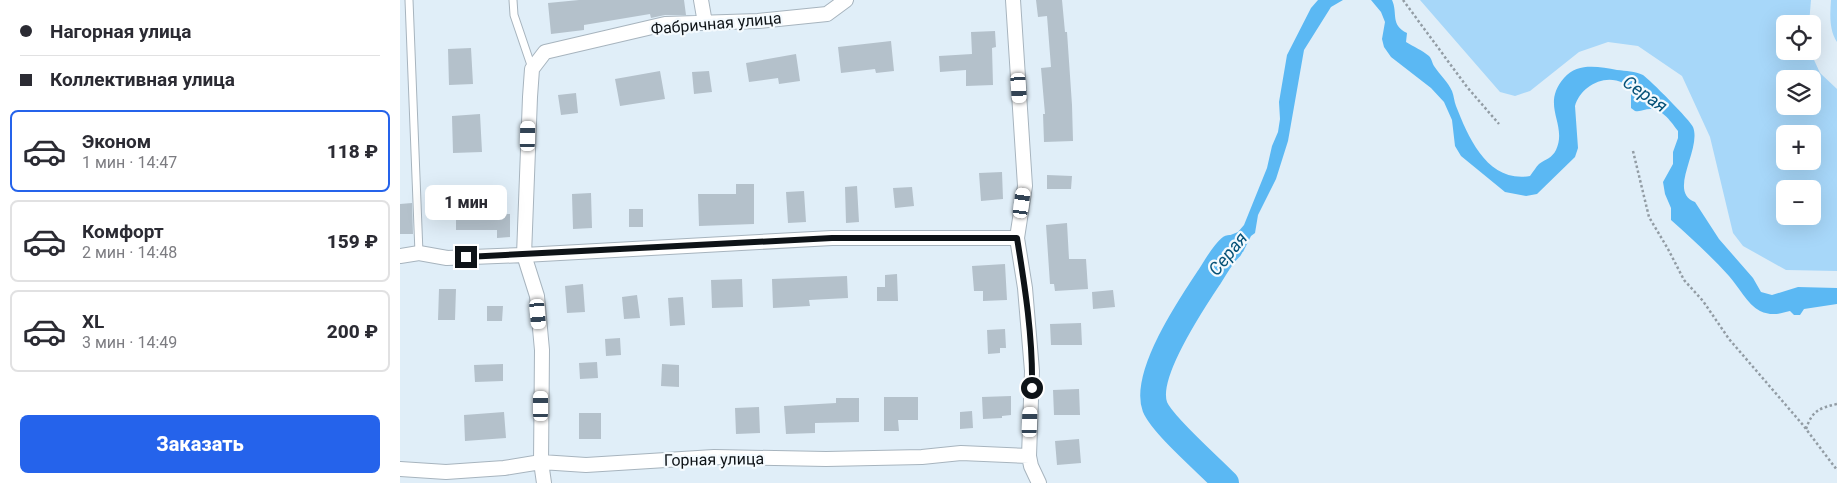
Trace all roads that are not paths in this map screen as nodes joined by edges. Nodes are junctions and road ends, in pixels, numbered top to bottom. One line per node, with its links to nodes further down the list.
1 (409, 0): 9 (lane)
2 (513, 0): 7 (lane)
3 (701, 0): 6 (street)
4 (846, 0): 6 (street, Фабричная улица)
5 (1013, 0): 8 (street)
6 (705, 22): 7 (street, Фабричная улица)
7 (532, 69): 10 (street)
8 (1017, 238): 10 (street); 12 (street)
9 (419, 253): 10 (street); 11 (street)
10 (524, 255): 13 (street)
11 (400, 256)
12 (1029, 456): 13 (street, Горная улица); 16 (street)
13 (541, 462): 14 (street, Горная улица); 15 (street)
14 (400, 469)
15 (544, 483)
16 (1040, 483)

